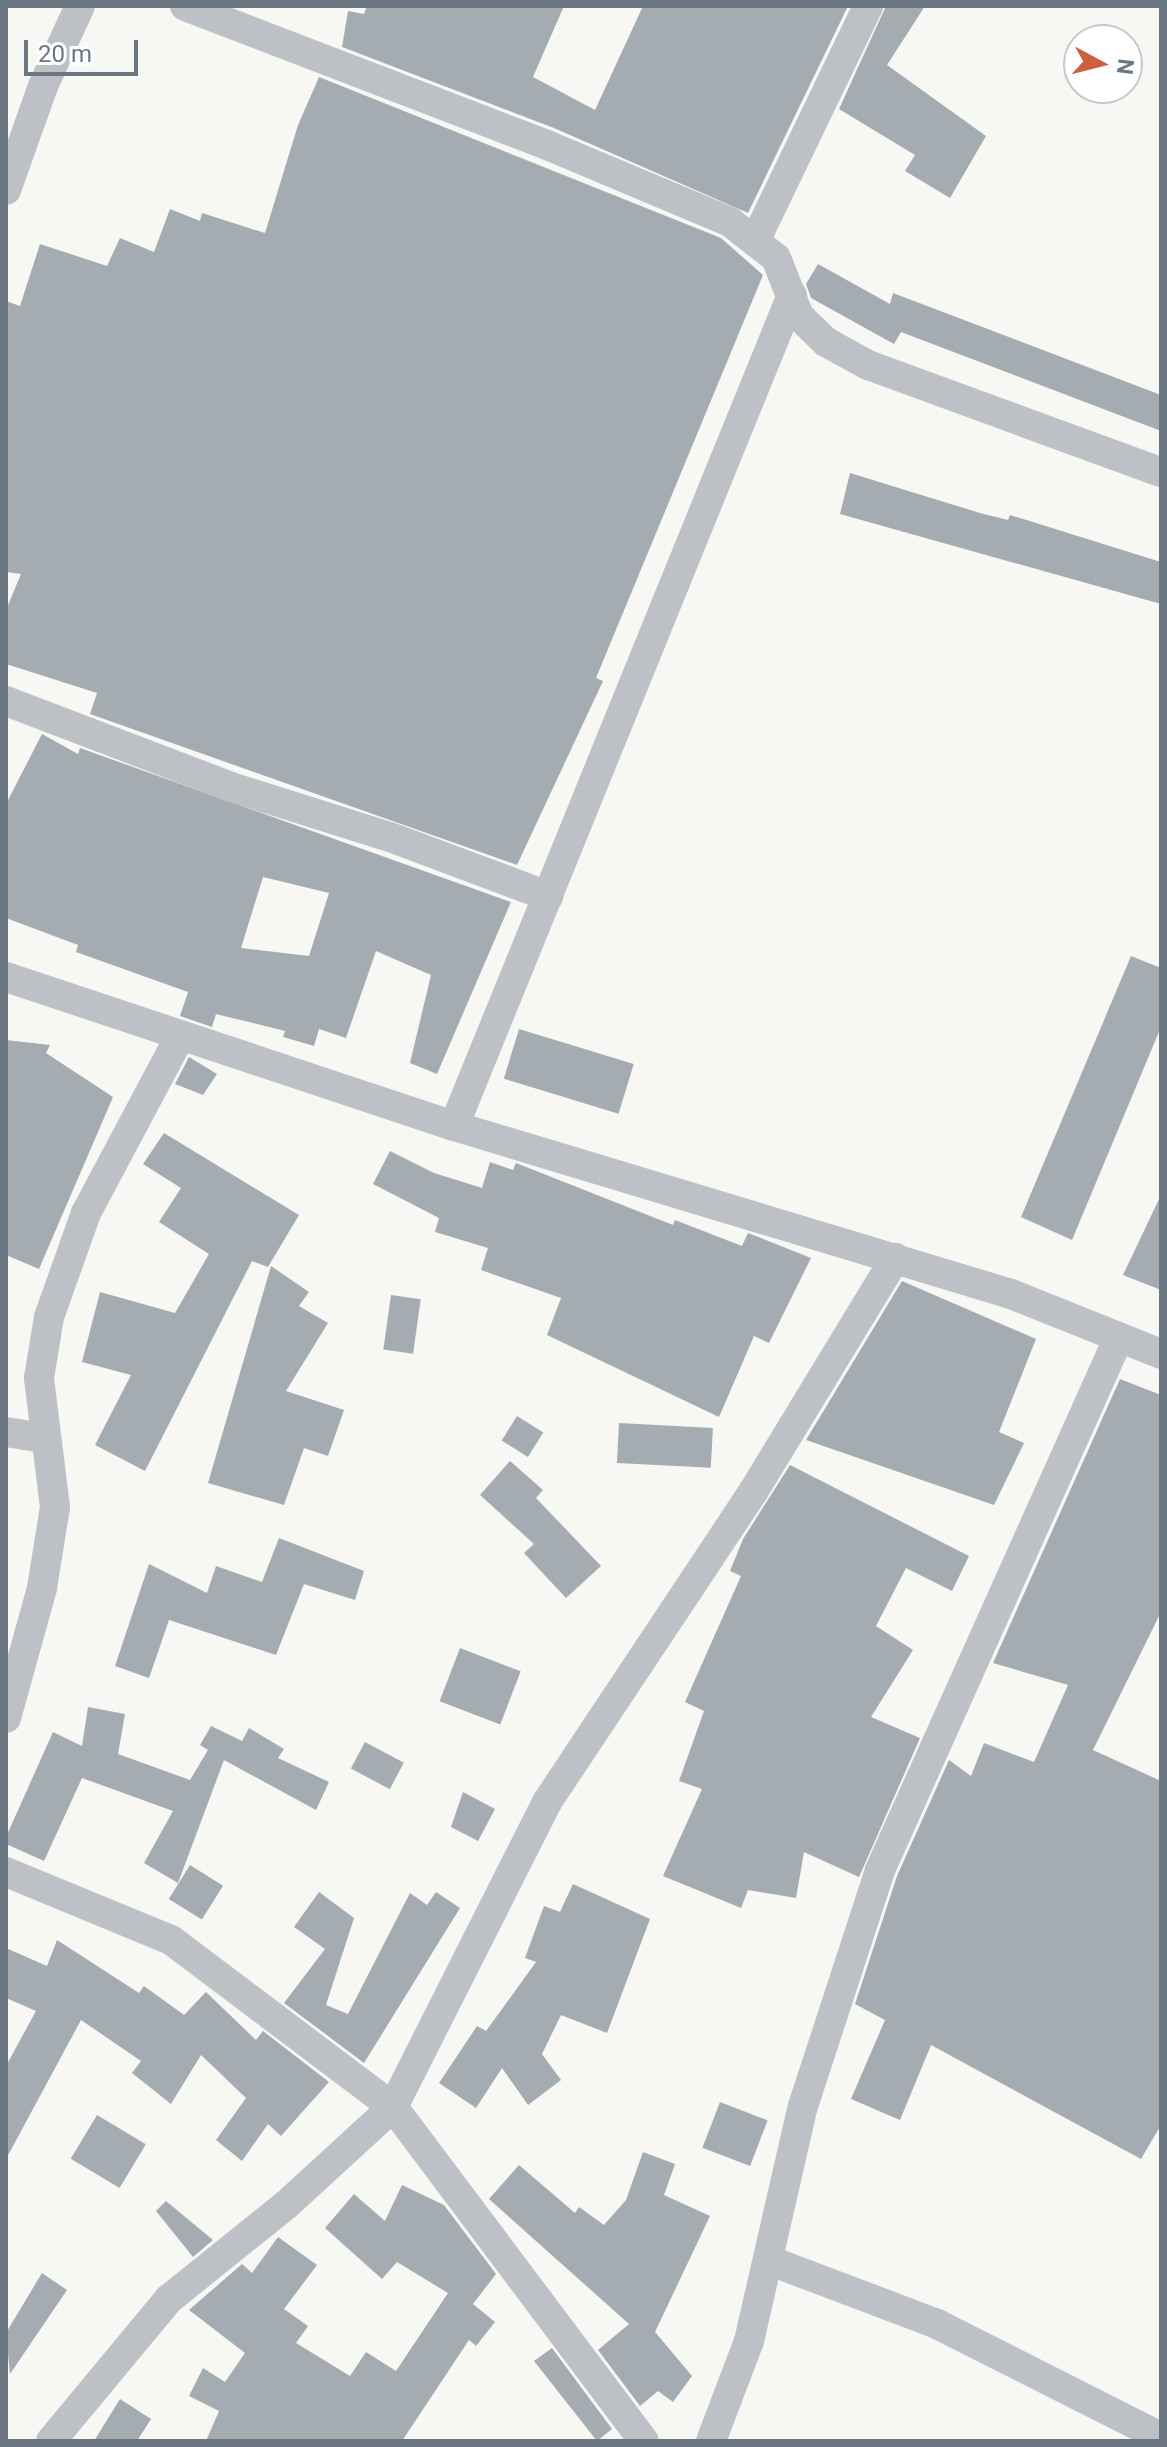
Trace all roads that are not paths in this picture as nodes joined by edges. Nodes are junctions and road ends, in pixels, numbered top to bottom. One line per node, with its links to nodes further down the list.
1 (80, 6): 4 (street)
2 (185, 6): 5 (street)
3 (868, 6): 5 (street)
4 (6, 190)
5 (756, 239): 6 (street)
6 (792, 295): 7 (street); 9 (street)
7 (1161, 472)
8 (6, 701): 9 (street)
9 (548, 896): 12 (street)
10 (6, 977): 11 (street)
11 (179, 1038): 12 (street); 17 (street)
12 (454, 1126): 13 (street)
13 (895, 1258): 14 (street); 20 (street)
14 (1119, 1337): 15 (street); 21 (street)
15 (1161, 1354)
16 (6, 1432): 17 (street)
17 (45, 1438): 18 (street)
18 (6, 1718)
19 (6, 1872): 20 (street)
20 (393, 2107): 23 (street); 24 (street)
21 (768, 2260): 22 (street); 25 (street)
22 (1161, 2437)
23 (51, 2441)
24 (644, 2441)
25 (711, 2441)

